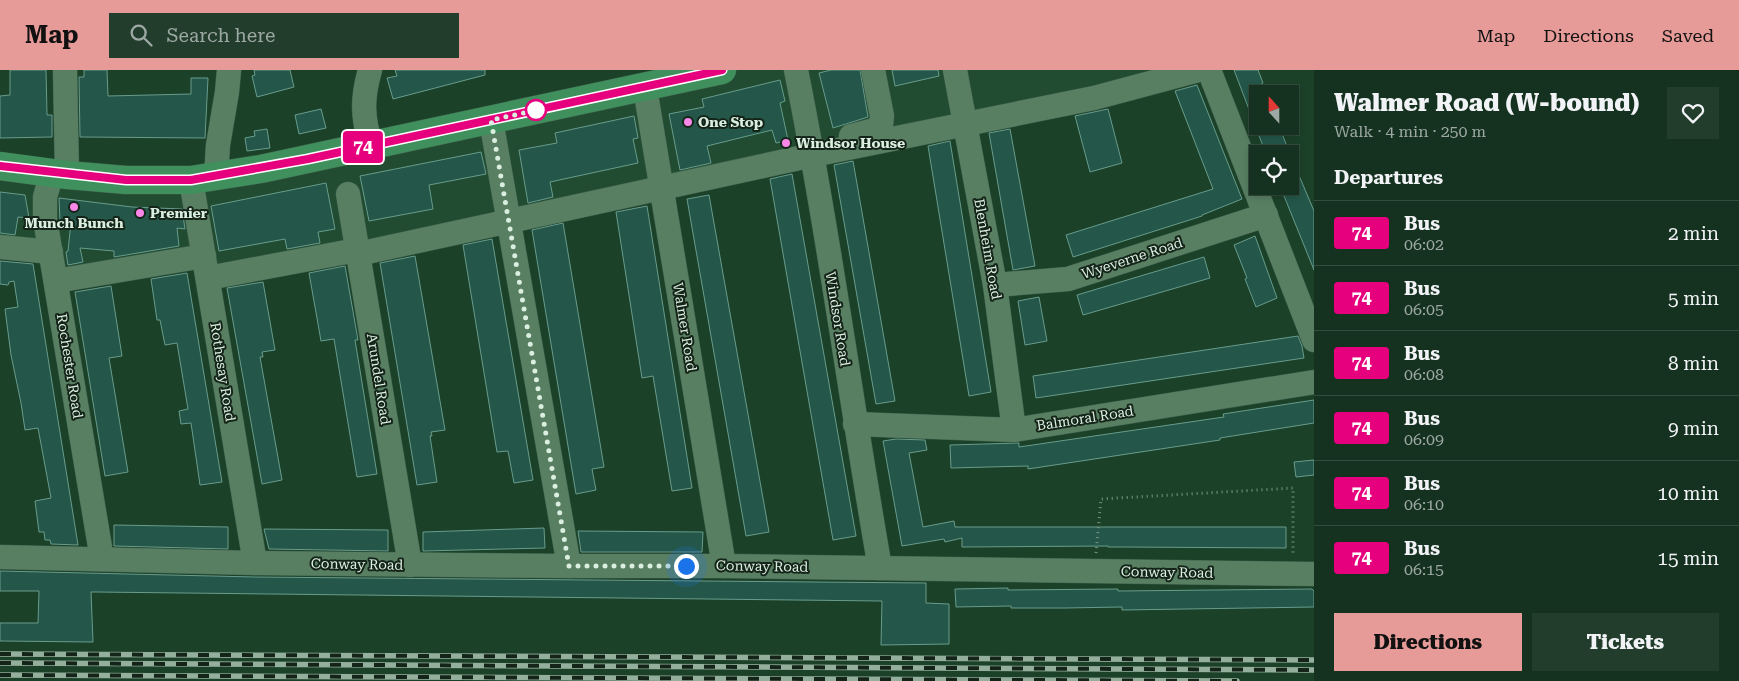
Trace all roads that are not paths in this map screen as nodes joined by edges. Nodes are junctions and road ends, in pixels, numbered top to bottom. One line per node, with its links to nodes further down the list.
1 (65, 70): 16 (street, Rochester Road)
2 (229, 70): 17 (street, Rothesay Road)
3 (370, 70): 13 (street)
4 (722, 70): 10 (main road)
5 (796, 70): 14 (street, Windsor Road)
6 (873, 70): 14 (street)
7 (955, 70): 12 (street, Blenheim Road)
8 (1199, 70): 12 (street)
9 (1209, 70): 20 (street)
10 (645, 88): 11 (main road); 18 (street, Walmer Road)
11 (491, 120): 13 (main road); 21 (street)
12 (965, 125): 14 (street); 27 (street, Blenheim Road)
13 (370, 146): 17 (main road)
14 (812, 150): 18 (street); 30 (street, Windsor Road)
15 (0, 166): 16 (main road)
16 (59, 174): 17 (main road); 23 (street, Rochester Road)
17 (204, 178): 25 (street, Rothesay Road)
18 (662, 188): 21 (street); 37 (street, Walmer Road)
19 (348, 194): 24 (street, Arundel Road)
20 (1266, 215): 27 (street, Wyeverne Road); 28 (street)
21 (509, 221): 24 (street); 36 (street)
22 (0, 247): 23 (street)
23 (51, 252): 26 (street, Rochester Road)
24 (358, 252): 25 (street); 35 (street, Arundel Road)
25 (206, 267): 26 (street); 34 (street, Rothesay Road)
26 (56, 281): 33 (street, Rochester Road)
27 (995, 286): 31 (street, Blenheim Road)
28 (1314, 340)
29 (1314, 382): 31 (street, Balmoral Road)
30 (855, 424): 31 (street, Balmoral Road); 38 (street, Windsor Road)
31 (1014, 430)
32 (0, 557): 33 (street, Conway Road)
33 (102, 559): 34 (street, Conway Road)
34 (255, 563): 35 (street, Conway Road)
35 (410, 565): 36 (street, Conway Road)
36 (569, 566): 37 (street, Conway Road)
37 (724, 566): 38 (street, Conway Road)
38 (880, 568): 39 (street, Conway Road)
39 (1304, 574)

